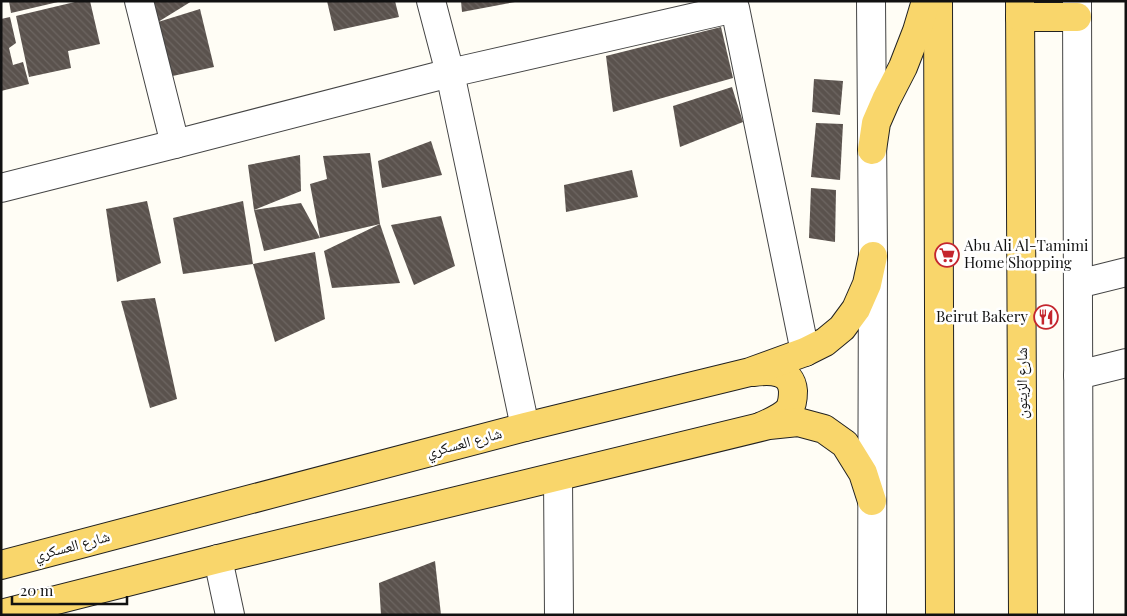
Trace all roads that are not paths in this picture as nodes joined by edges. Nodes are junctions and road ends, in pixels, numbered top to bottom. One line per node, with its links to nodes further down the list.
1 (139, 1): 10 (street)
2 (431, 1): 9 (street)
3 (871, 1): 11 (street)
4 (926, 1): 11 (main road)
5 (938, 1): 30 (main road)
6 (734, 5): 9 (street); 16 (street)
7 (1020, 9): 8 (main road); 31 (main road, شارع الزيتون)
8 (1077, 9): 15 (street)
9 (450, 73): 10 (street); 20 (street)
10 (175, 144): 12 (street)
11 (872, 150): 13 (street)
12 (1, 188)
13 (873, 256): 16 (main road, شارع العسكري); 23 (street)
14 (1126, 272): 15 (street)
15 (1078, 284): 19 (street)
16 (805, 352): 18 (main road, شارع العسكري)
17 (1126, 363): 19 (street)
18 (750, 372): 20 (main road, شارع العسكري); 21 (main road)
19 (1078, 375): 32 (street)
20 (526, 427): 25 (main road, شارع العسكري)
21 (754, 429): 22 (main road); 23 (main road)
22 (558, 477): 24 (main road); 28 (street)
23 (872, 501): 29 (street)
24 (218, 559): 26 (main road); 27 (street)
25 (1, 565)
26 (1, 614)
27 (230, 615)
28 (559, 615)
29 (872, 615)
30 (940, 615)
31 (1023, 615)
32 (1079, 615)

